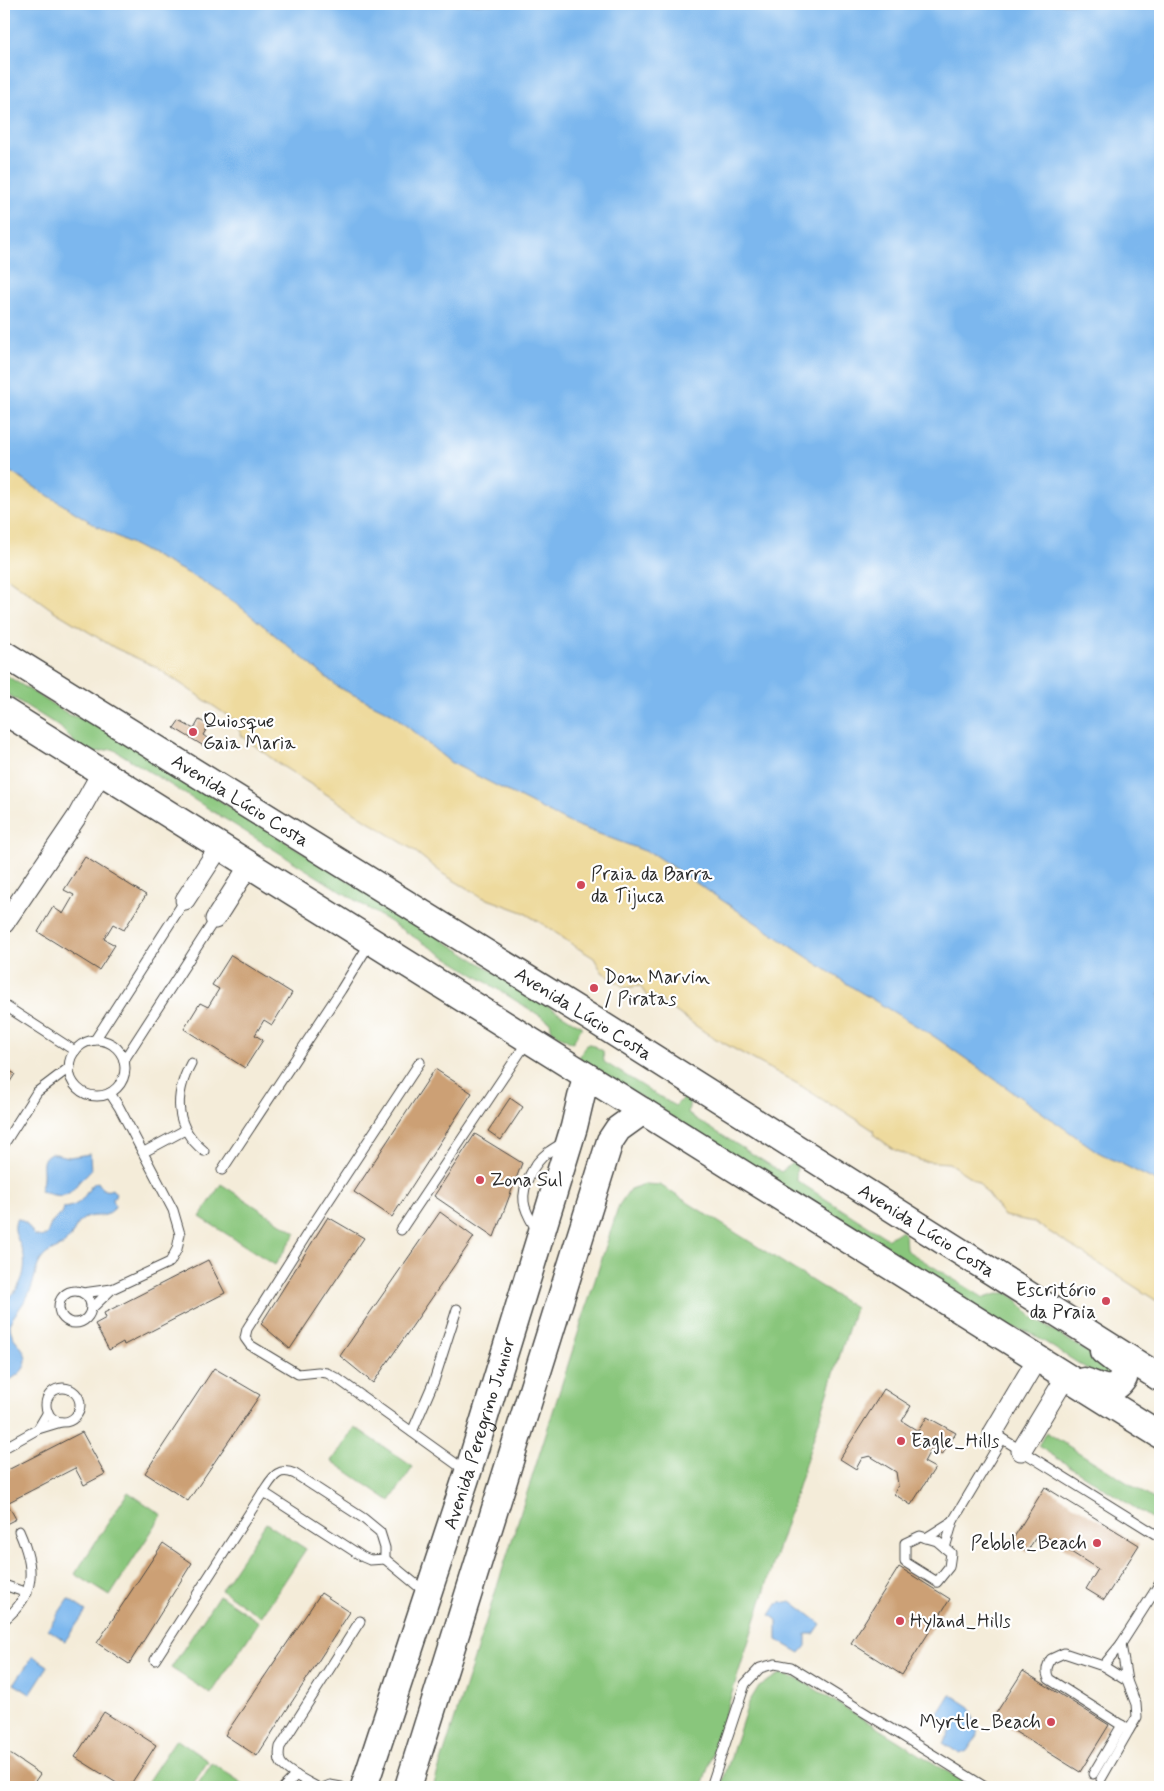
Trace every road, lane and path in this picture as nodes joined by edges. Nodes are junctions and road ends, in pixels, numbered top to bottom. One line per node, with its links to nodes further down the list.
1 (4, 654): 3 (main road, Avenida Lúcio Costa)
2 (4, 665): 3 (main road)
3 (65, 692): 33 (main road, Avenida Lúcio Costa)
4 (8, 712): 5 (main road)
5 (101, 773): 6 (main road); 10 (street)
6 (220, 846): 7 (main road); 8 (street)
7 (250, 864): 9 (street); 11 (main road)
8 (185, 900): 13 (lane)
9 (215, 919): 16 (lane)
10 (4, 924)
11 (371, 941): 14 (main road); 27 (lane)
12 (4, 1005): 15 (lane)
13 (96, 1040): 15 (lane); 16 (lane)
14 (529, 1040): 20 (main road); 28 (lane)
15 (75, 1052): 19 (lane)
16 (124, 1060): 21 (lane)
17 (420, 1062): 40 (lane)
18 (191, 1063): 23 (lane)
19 (70, 1067): 21 (lane); 24 (lane)
20 (586, 1076): 22 (main road); 45 (main road, Avenida Peregrino Junior)
21 (110, 1092): 26 (lane)
22 (643, 1111): 34 (main road); 64 (main road, Avenida Peregrino Junior)
23 (185, 1130): 25 (lane); 26 (lane)
24 (4, 1144)
25 (204, 1151)
26 (144, 1152): 29 (lane)
27 (222, 1170)
28 (401, 1230)
29 (112, 1289): 30 (lane); 31 (lane)
30 (83, 1293): 31 (lane); 31 (lane)
31 (91, 1309)
32 (457, 1309): 40 (lane)
33 (1054, 1311): 35 (main road); 36 (main road, Avenida Lúcio Costa)
34 (1038, 1357): 35 (main road); 42 (street)
35 (1067, 1376): 41 (main road); 44 (street)
36 (1160, 1378)
37 (48, 1412): 38 (lane); 38 (lane); 39 (lane)
38 (61, 1422): 39 (lane)
39 (38, 1429): 43 (lane)
40 (412, 1432): 45 (lane)
41 (1160, 1435)
42 (998, 1436): 44 (lane); 47 (lane)
43 (4, 1448)
44 (1021, 1451): 49 (lane)
45 (468, 1472): 56 (main road, Avenida Peregrino Junior)
46 (263, 1492): 52 (lane); 52 (lane); 60 (lane)
47 (953, 1520): 50 (lane); 51 (lane)
48 (19, 1531): 55 (lane)
49 (1160, 1536)
50 (926, 1538): 51 (lane); 51 (lane)
51 (945, 1548)
52 (385, 1559): 56 (lane)
53 (1160, 1583): 59 (lane)
54 (4, 1585): 55 (lane)
55 (27, 1593): 57 (lane)
56 (428, 1594): 62 (main road, Avenida Peregrino Junior)
57 (4, 1620)
58 (360, 1621): 66 (lane)
59 (1121, 1644): 61 (lane); 63 (lane)
60 (155, 1660)
61 (1102, 1666): 63 (lane); 65 (lane)
62 (401, 1674): 64 (main road); 72 (main road, Avenida Peregrino Junior)
63 (1127, 1681): 65 (lane)
64 (440, 1688): 73 (main road, Avenida Peregrino Junior)
65 (1125, 1728): 67 (lane)
66 (296, 1775): 68 (lane); 69 (lane)
67 (1097, 1777)
68 (284, 1787)
69 (317, 1787)
70 (325, 1787): 71 (lane)
71 (341, 1787)
72 (364, 1787)
73 (408, 1787)
74 (711, 1787): 75 (lane)
75 (985, 1787)

